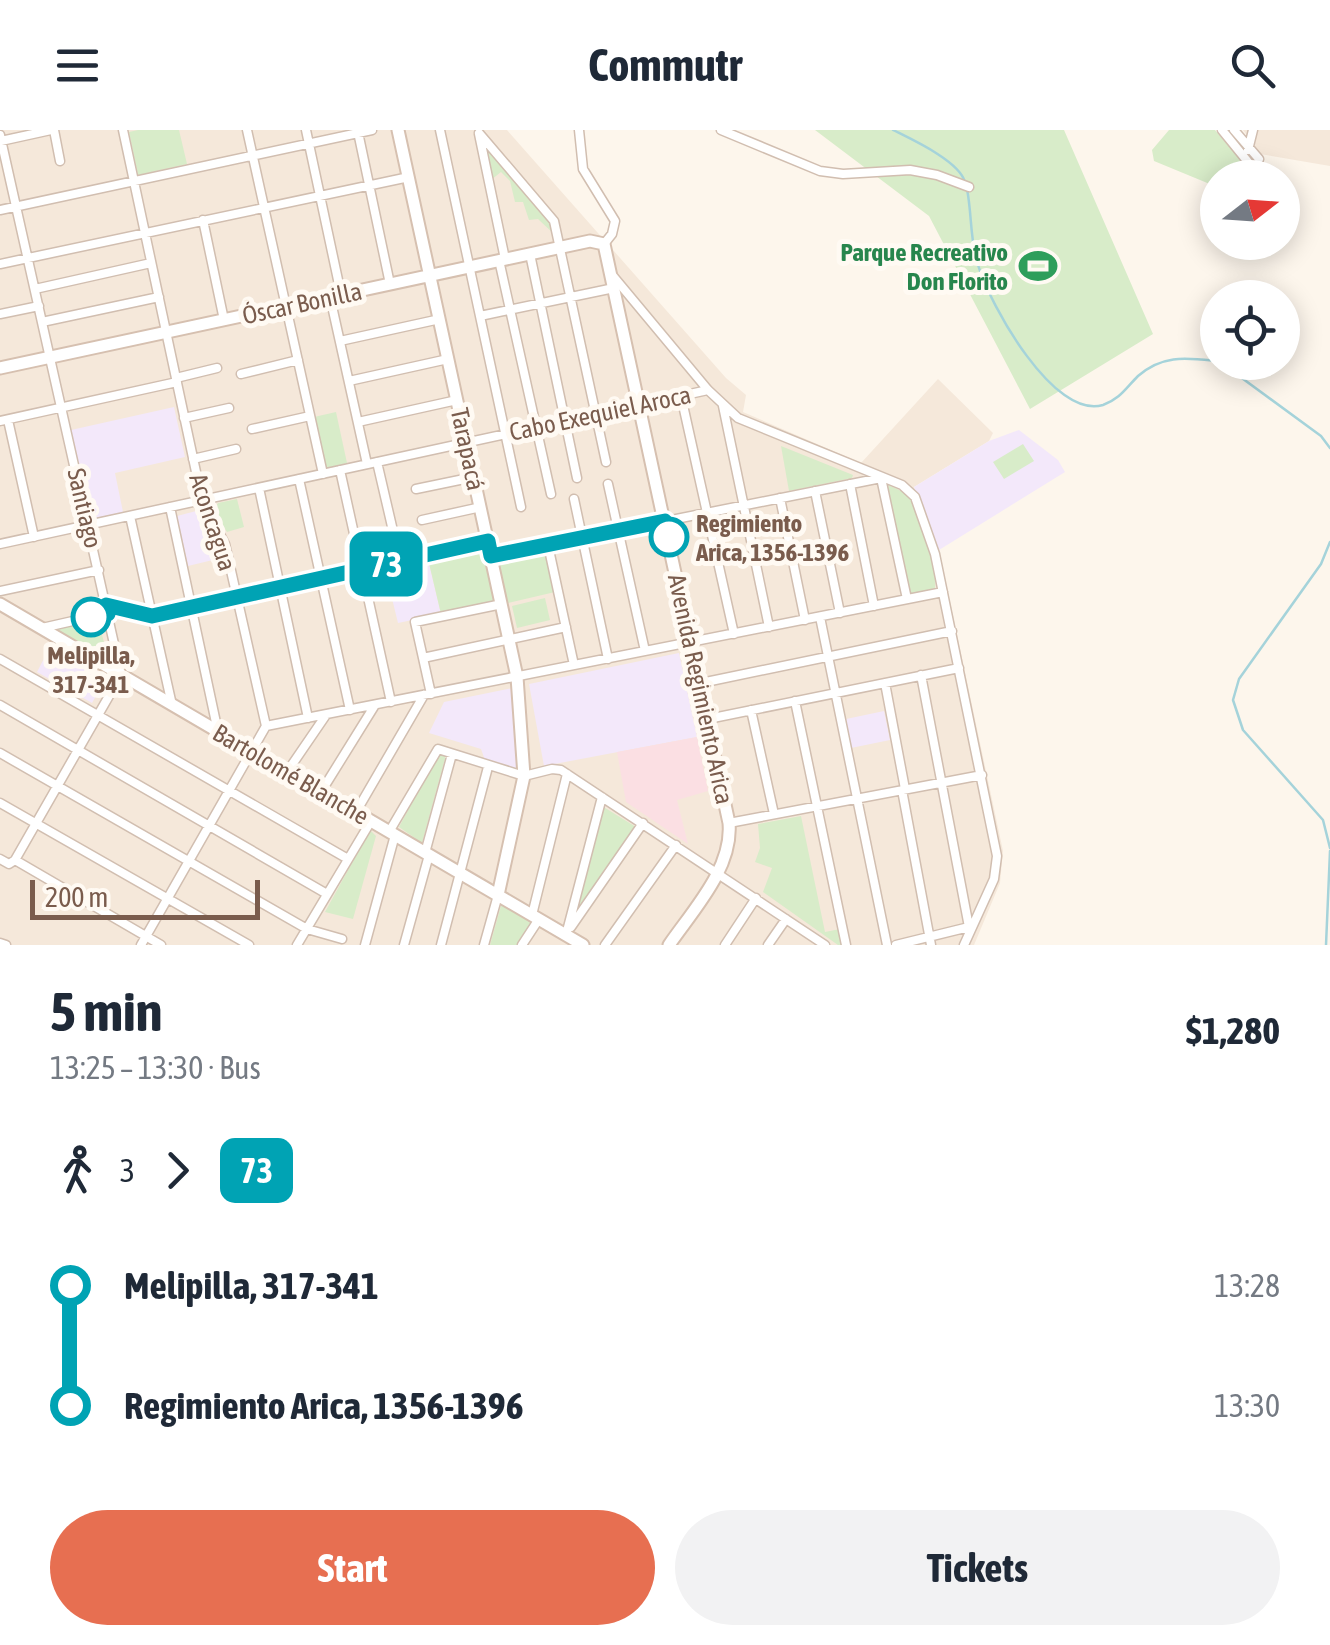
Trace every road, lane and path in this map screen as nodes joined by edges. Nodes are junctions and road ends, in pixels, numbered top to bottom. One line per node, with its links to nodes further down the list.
1 (52, 130): 15 (street); 23 (street)
2 (124, 130): 25 (street, Aconcagua)
3 (247, 130): 18 (street)
4 (306, 130): 16 (street)
5 (372, 130): 13 (street)
6 (398, 130): 24 (street, Tarapacá)
7 (440, 130): 41 (street)
8 (579, 130): 34 (street)
9 (722, 130): 27 (street)
10 (1222, 130): 19 (street)
11 (1234, 130): 17 (street)
12 (1252, 130): 17 (street)
13 (358, 131): 16 (street); 26 (street)
14 (478, 132): 35 (street); 38 (street)
15 (1, 138): 20 (street, Santiago)
16 (309, 144): 18 (street); 28 (street)
17 (1249, 147): 19 (street); 21 (street)
18 (253, 156): 25 (street); 30 (street)
19 (1245, 157): 22 (street)
20 (3, 158): 29 (street, Santiago)
21 (1259, 159)
22 (1247, 160)
23 (60, 162)
24 (408, 176): 26 (street); 43 (street, Tarapacá)
25 (134, 181): 29 (street); 33 (street, Aconcagua)
26 (369, 185): 28 (street); 44 (street)
27 (966, 185)
28 (320, 196): 30 (street); 47 (street)
29 (16, 206): 31 (street); 37 (street, Santiago)
30 (264, 208): 32 (street); 52 (street)
31 (0, 210)
32 (203, 220): 33 (street); 56 (street)
33 (145, 233): 37 (street); 39 (street, Aconcagua)
34 (604, 244): 35 (street, Óscar Bonilla); 42 (street, Avenida Regimiento Arica)
35 (560, 247): 36 (street, Óscar Bonilla); 49 (street)
36 (530, 254): 38 (street, Óscar Bonilla); 50 (street)
37 (28, 258): 40 (street); 46 (street, Santiago)
38 (502, 260): 41 (street, Óscar Bonilla); 53 (street)
39 (152, 263): 46 (street); 48 (street, Aconcagua)
40 (0, 264)
41 (469, 267): 43 (street, Óscar Bonilla); 55 (street)
42 (610, 273): 45 (street, Avenida Regimiento Arica); 69 (street)
43 (430, 275): 44 (street, Óscar Bonilla); 57 (street, Tarapacá)
44 (390, 284): 47 (street, Óscar Bonilla)
45 (614, 288): 49 (street); 72 (street, Avenida Regimiento Arica)
46 (35, 289): 51 (street, Santiago)
47 (336, 296): 52 (street, Óscar Bonilla); 60 (street)
48 (159, 297): 58 (street); 59 (street, Aconcagua)
49 (571, 297): 50 (street); 76 (street)
50 (540, 304): 53 (street); 80 (street)
51 (39, 306): 54 (street); 58 (street, Santiago)
52 (286, 306): 56 (street, Óscar Bonilla); 63 (street)
53 (510, 310): 55 (street); 82 (street)
54 (0, 314)
55 (480, 316): 84 (street)
56 (224, 320): 59 (street, Óscar Bonilla)
57 (440, 320): 60 (street); 62 (street, Tarapacá)
58 (42, 322): 61 (street, Santiago)
59 (166, 332): 61 (street, Óscar Bonilla); 67 (street, Aconcagua)
60 (340, 341): 68 (street)
61 (50, 357): 64 (street, Óscar Bonilla); 74 (street, Santiago)
62 (448, 359): 68 (street); 71 (street, Tarapacá)
63 (298, 360): 66 (street); 77 (street)
64 (0, 368)
65 (217, 368): 67 (street)
66 (241, 374)
67 (176, 380): 74 (street); 78 (street, Aconcagua)
68 (348, 380): 81 (street)
69 (708, 390): 70 (street, Cabo Exequiel Aroca); 73 (street, Cabo Exequiel Aroca)
70 (681, 396): 72 (street, Cabo Exequiel Aroca); 110 (street)
71 (457, 400): 81 (street); 85 (street, Tarapacá)
72 (640, 405): 76 (street, Cabo Exequiel Aroca); 113 (street, Avenida Regimiento Arica)
73 (723, 406): 95 (street, Cabo Exequiel Aroca); 106 (street)
74 (62, 408): 79 (street); 114 (street, Santiago)
75 (228, 408): 78 (street)
76 (596, 414): 80 (street, Cabo Exequiel Aroca); 89 (street)
77 (310, 416): 83 (street); 92 (street)
78 (184, 418): 87 (street, Aconcagua)
79 (4, 421): 116 (street)
80 (565, 421): 82 (street, Cabo Exequiel Aroca); 94 (street)
81 (358, 422): 90 (street)
82 (536, 427): 84 (street, Cabo Exequiel Aroca); 102 (street)
83 (252, 429)
84 (505, 434): 85 (street, Cabo Exequiel Aroca); 107 (street)
85 (466, 442): 88 (street, Cabo Exequiel Aroca); 93 (street, Tarapacá)
86 (236, 449): 87 (street)
87 (193, 458): 105 (street, Aconcagua)
88 (378, 462): 90 (street, Cabo Exequiel Aroca); 122 (street)
89 (606, 462)
90 (367, 464): 91 (street, Cabo Exequiel Aroca)
91 (340, 470): 92 (street, Cabo Exequiel Aroca); 123 (street)
92 (323, 474): 96 (street, Cabo Exequiel Aroca)
93 (474, 476): 100 (street); 109 (street, Tarapacá)
94 (578, 478)
95 (881, 478): 98 (street); 128 (street, Cabo Exequiel Aroca); 130 (street)
96 (299, 479): 99 (street, Cabo Exequiel Aroca); 125 (street)
97 (608, 484): 115 (street)
98 (850, 484): 101 (street); 133 (street)
99 (258, 488): 105 (street, Cabo Exequiel Aroca); 126 (street)
100 (416, 489)
101 (816, 491): 103 (street); 136 (street)
102 (550, 494)
103 (780, 498): 106 (street); 139 (street)
104 (574, 499): 117 (street)
105 (202, 500): 108 (street, Cabo Exequiel Aroca); 129 (street, Aconcagua)
106 (744, 505): 110 (street); 141 (street)
107 (520, 506)
108 (170, 507): 111 (street, Cabo Exequiel Aroca); 134 (street)
109 (481, 507): 112 (street); 118 (street, Tarapacá)
110 (707, 513): 113 (street); 144 (street)
111 (130, 516): 114 (street, Cabo Exequiel Aroca); 137 (street)
112 (422, 520)
113 (665, 521): 115 (street); 146 (street, Avenida Regimiento Arica)
114 (88, 525): 116 (street, Cabo Exequiel Aroca); 124 (street, Santiago)
115 (618, 531): 117 (street); 147 (street)
116 (34, 537): 119 (street, Cabo Exequiel Aroca)
117 (583, 538): 120 (street); 150 (street)
118 (488, 541): 121 (street, Tarapacá); 122 (street)
119 (0, 544)
120 (548, 545): 121 (street); 140 (street)
121 (491, 556): 132 (street, Tarapacá)
122 (400, 561): 123 (street)
123 (362, 569): 125 (street); 162 (street)
124 (98, 570): 127 (street); 135 (street, Santiago)
125 (321, 578): 126 (street); 166 (street)
126 (280, 587): 129 (street); 170 (street)
127 (0, 591)
128 (943, 592): 130 (street); 143 (street, Cabo Exequiel Aroca)
129 (236, 596): 134 (street); 172 (street, Aconcagua)
130 (907, 599): 133 (street)
131 (0, 604): 142 (street, Bartolomé Blanche)
132 (502, 604): 145 (street, Tarapacá); 149 (street)
133 (874, 606): 136 (street)
134 (192, 607): 137 (street); 173 (street)
135 (107, 609): 137 (street); 142 (street); 154 (street, Santiago)
136 (840, 612): 138 (street)
137 (152, 616): 163 (street)
138 (820, 617): 139 (street); 148 (street)
139 (805, 620): 141 (street)
140 (566, 627): 145 (street); 152 (street)
141 (770, 627): 144 (street)
142 (42, 628): 154 (street, Bartolomé Blanche)
143 (952, 631): 148 (street); 153 (street, Cabo Exequiel Aroca)
144 (734, 634): 146 (street)
145 (509, 639): 149 (street); 156 (street, Tarapacá)
146 (692, 642): 147 (street); 158 (street, Avenida Regimiento Arica)
147 (645, 651): 150 (street)
148 (828, 656): 158 (street); 159 (street)
149 (422, 658): 160 (street)
150 (608, 658): 152 (street)
151 (0, 659): 168 (street)
152 (574, 665): 156 (street)
153 (959, 668): 155 (street); 181 (street, Cabo Exequiel Aroca)
154 (121, 675): 163 (street, Bartolomé Blanche); 168 (street)
155 (921, 675): 157 (street); 183 (street)
156 (518, 676): 160 (street); 182 (street, Tarapacá)
157 (884, 682): 159 (street); 185 (street)
158 (700, 683): 171 (street, Avenida Regimiento Arica)
159 (836, 692): 161 (street); 189 (street)
160 (427, 694): 162 (street); 192 (street)
161 (795, 701): 167 (street); 191 (street)
162 (391, 702): 164 (street)
163 (172, 705): 173 (street, Bartolomé Blanche)
164 (375, 705): 166 (street); 187 (street)
165 (0, 706): 174 (street)
166 (350, 710): 169 (street)
167 (751, 710): 171 (street); 193 (street)
168 (99, 713): 174 (street); 186 (street)
169 (326, 714): 170 (street); 179 (street)
170 (308, 718): 172 (street)
171 (708, 718): 196 (street, Avenida Regimiento Arica)
172 (266, 726): 175 (street)
173 (218, 732): 175 (street, Bartolomé Blanche)
174 (78, 750): 184 (street); 198 (street)
175 (252, 751): 179 (street, Bartolomé Blanche); 186 (street)
176 (0, 753): 184 (street)
177 (452, 754): 178 (street); 199 (street); 201 (street)
178 (488, 767): 182 (street); 207 (street)
179 (288, 772): 187 (street, Bartolomé Blanche)
180 (568, 774): 182 (street); 188 (street); 212 (street)
181 (982, 774): 183 (street); 214 (street, Cabo Exequiel Aroca)
182 (524, 776): 209 (street, Tarapacá)
183 (942, 782): 185 (street); 214 (street)
184 (58, 786): 197 (street); 205 (street)
185 (904, 789): 189 (street); 219 (street)
186 (229, 790): 198 (street); 203 (street)
187 (321, 792): 192 (street, Bartolomé Blanche)
188 (602, 797): 195 (street); 218 (street)
189 (857, 798): 191 (street); 235 (street)
190 (0, 803): 197 (street)
191 (818, 806): 193 (street); 234 (street)
192 (356, 812): 194 (street, Bartolomé Blanche)
193 (774, 814): 196 (street)
194 (371, 821): 199 (street, Bartolomé Blanche); 203 (street)
195 (642, 823): 200 (street); 218 (street)
196 (729, 823): 206 (street, Avenida Regimiento Arica)
197 (35, 826): 204 (street); 210 (street)
198 (209, 826): 205 (street); 208 (street)
199 (392, 833): 201 (street, Bartolomé Blanche); 224 (street)
200 (676, 845): 206 (street); 229 (street)
201 (427, 854): 207 (street, Bartolomé Blanche); 225 (street)
202 (0, 859): 204 (street)
203 (348, 859): 208 (street)
204 (16, 860): 216 (street)
205 (188, 862): 210 (street); 215 (street)
206 (718, 872): 211 (street); 230 (street, Avenida Regimiento Arica)
207 (460, 873): 209 (street, Bartolomé Blanche); 226 (street)
208 (328, 894): 215 (street)
209 (498, 895): 212 (street, Bartolomé Blanche); 227 (street, Tarapacá)
210 (167, 898): 216 (street); 222 (street)
211 (756, 898): 213 (street); 231 (street)
212 (535, 917): 218 (street, Bartolomé Blanche); 228 (street)
213 (786, 918): 220 (street); 232 (street)
214 (969, 928): 219 (street); 237 (street, Cabo Exequiel Aroca)
215 (307, 929): 217 (street); 223 (street)
216 (143, 940): 221 (street)
217 (342, 940)
218 (572, 941)
219 (930, 941): 236 (street)
220 (811, 942): 233 (street)
221 (162, 945)
222 (250, 945)
223 (297, 945)
224 (364, 945)
225 (404, 945)
226 (442, 945)
227 (484, 945)
228 (522, 945)
229 (605, 945)
230 (669, 945)
231 (724, 945)
232 (768, 945)
233 (824, 945)
234 (846, 945)
235 (887, 945)
236 (896, 945)
237 (964, 945)

